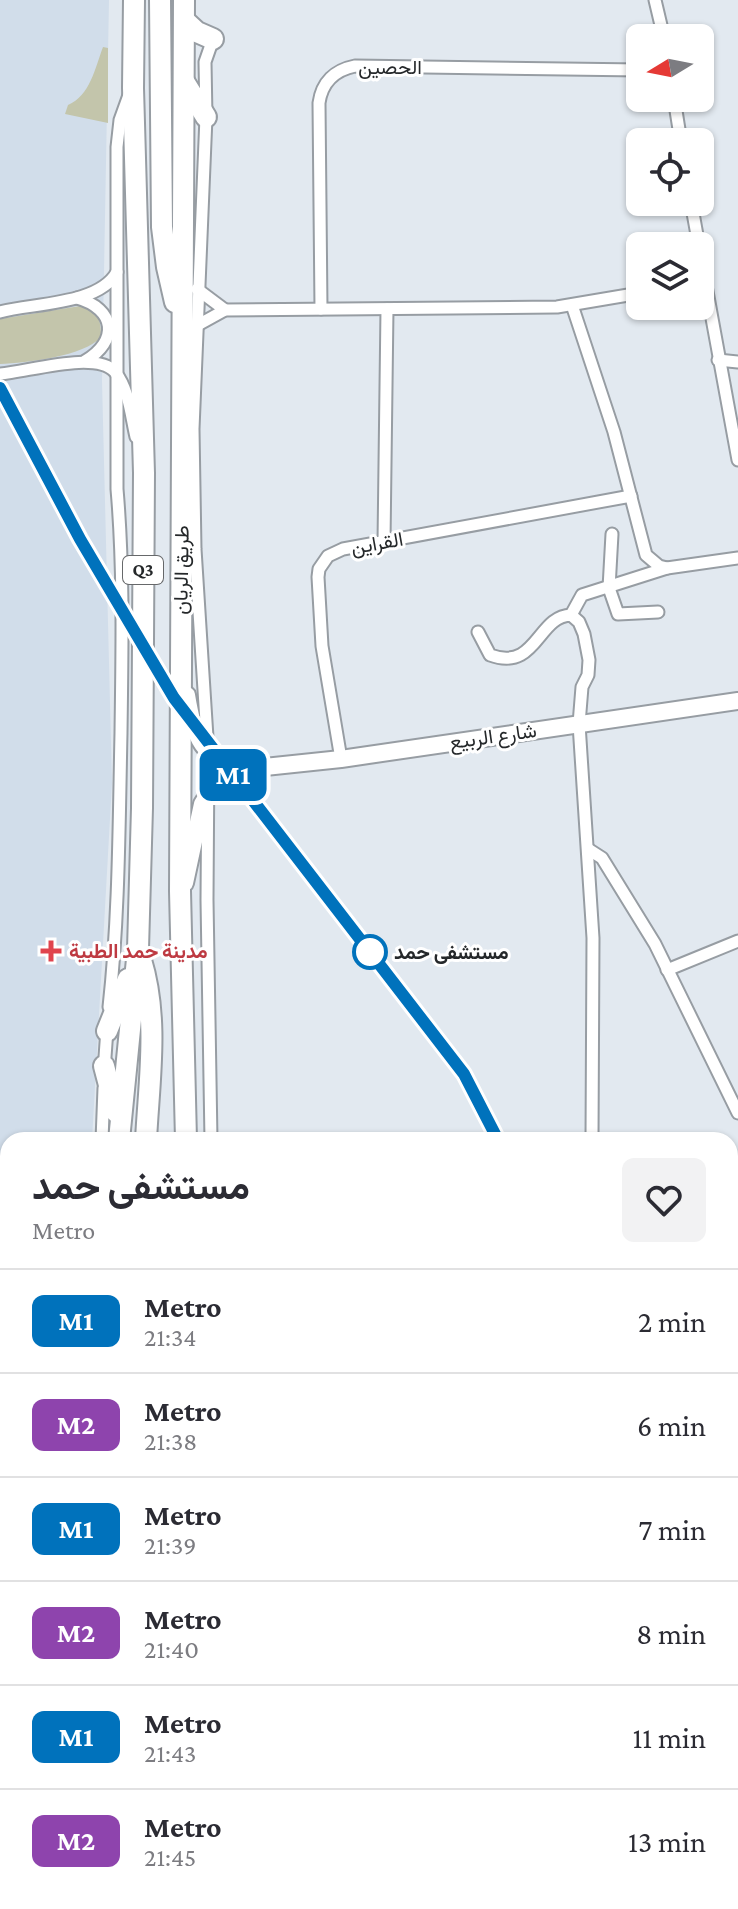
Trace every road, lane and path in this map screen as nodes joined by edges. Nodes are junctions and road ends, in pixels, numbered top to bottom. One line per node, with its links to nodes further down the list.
1 (134, 0): 10 (highway, طريق الريان / Q3)
2 (160, 0): 22 (highway)
3 (655, 0): 6 (street)
4 (662, 0): 6 (street)
5 (187, 9): 7 (highway); 9 (highway, طريق الريان / Q3)
6 (662, 22)
7 (213, 39): 11 (street, طريق الريان)
8 (626, 70): 17 (street, الحصين)
9 (184, 80): 11 (highway); 22 (highway, طريق الريان / Q3)
10 (133, 88): 12 (street, طريق الريان); 29 (highway, طريق الريان / Q3)
11 (206, 117): 13 (street, طريق الريان)
12 (117, 272): 15 (street); 27 (street, طريق الريان)
13 (197, 289): 19 (street); 22 (street, طريق الريان)
14 (626, 295): 16 (street)
15 (75, 298): 20 (street); 24 (street)
16 (572, 305): 18 (street); 30 (street)
17 (321, 309): 18 (street); 19 (street)
18 (387, 309): 32 (street)
19 (225, 310): 22 (street)
20 (0, 312)
21 (710, 320): 23 (street)
22 (189, 326): 39 (highway, طريق الريان / Q3); 42 (street, طريق الريان)
23 (718, 360): 25 (street); 28 (street)
24 (85, 361): 26 (street); 27 (street)
25 (738, 362)
26 (0, 374)
27 (116, 374): 29 (street); 51 (street, طريق الريان)
28 (738, 460)
29 (144, 473): 49 (highway, طريق الريان / Q3)
30 (631, 496): 32 (street, القراين); 34 (street)
31 (612, 534): 35 (street)
32 (384, 542): 43 (street, القراين)
33 (738, 558): 34 (street)
34 (667, 568): 35 (street)
35 (609, 588): 36 (street); 37 (street)
36 (658, 612)
37 (571, 615): 38 (street); 41 (street)
38 (478, 632)
39 (180, 662): 42 (street); 47 (highway, طريق الريان / Q3)
40 (738, 701): 41 (street, شارع الربيع)
41 (579, 724): 43 (street, شارع الربيع); 46 (street)
42 (208, 753): 44 (street, شارع الربيع); 45 (street, طريق الريان)
43 (341, 759): 44 (street, شارع الربيع)
44 (249, 768): 45 (street, شارع الربيع)
45 (209, 793): 47 (street); 59 (street, طريق الريان)
46 (588, 849): 50 (street); 60 (street)
47 (180, 891): 58 (highway, طريق الريان / Q3)
48 (738, 941): 50 (street)
49 (138, 949): 51 (highway); 56 (highway, طريق الريان / Q3); 57 (highway)
50 (667, 970): 53 (street)
51 (107, 1031): 52 (street, طريق الريان)
52 (104, 1066): 54 (street, طريق الريان); 55 (highway)
53 (738, 1113)
54 (102, 1132)
55 (118, 1132)
56 (120, 1132)
57 (146, 1132)
58 (186, 1132)
59 (211, 1132)
60 (592, 1132)

